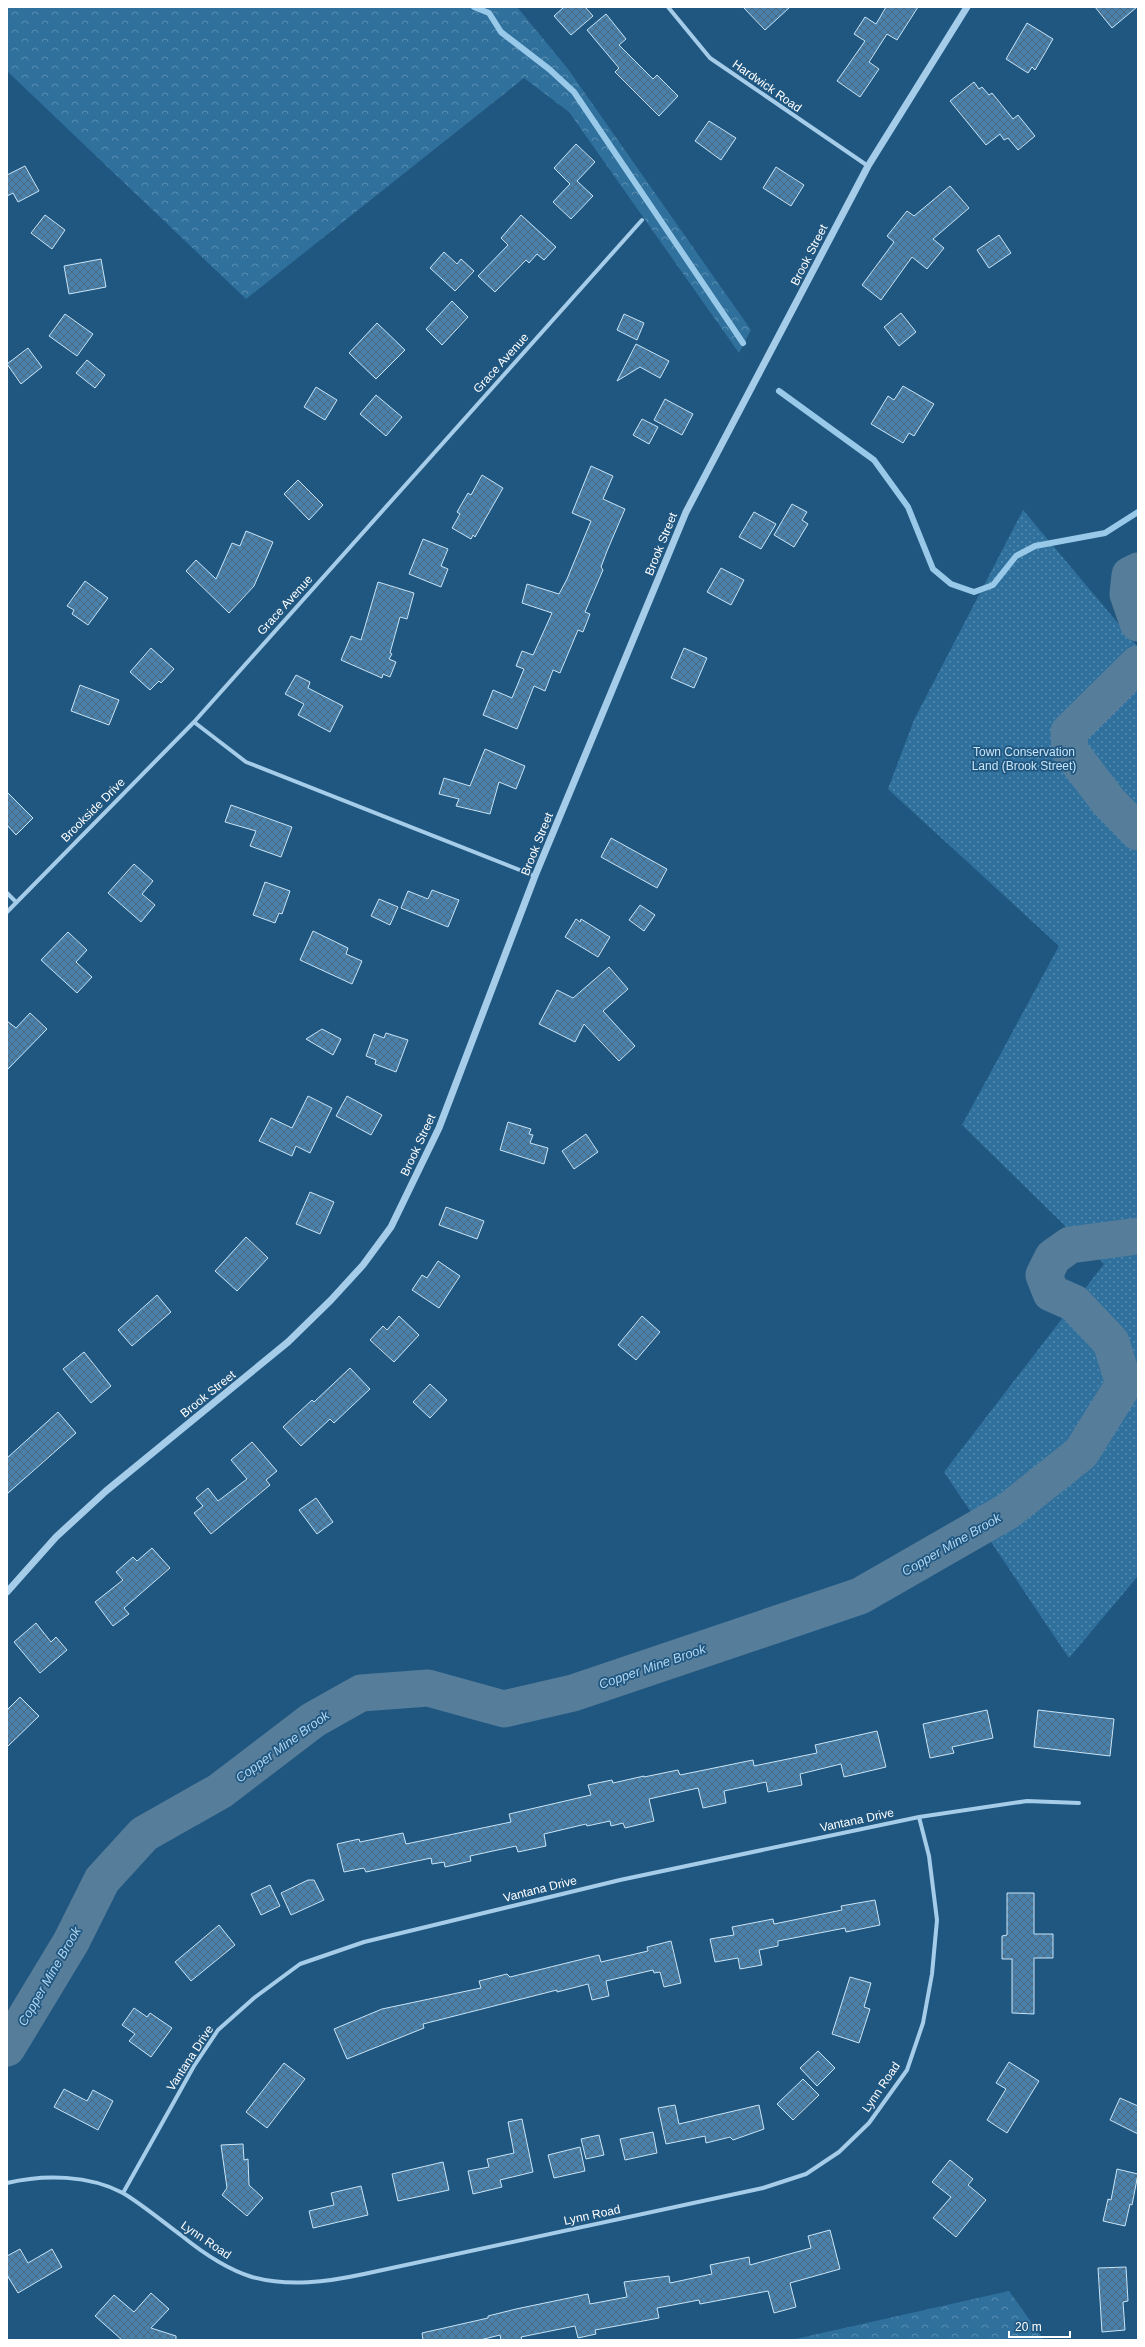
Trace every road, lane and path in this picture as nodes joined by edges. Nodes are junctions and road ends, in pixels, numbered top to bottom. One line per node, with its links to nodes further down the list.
1 (668, 7): 3 (street, Hardwick Road)
2 (967, 7): 3 (street, Brook Street)
3 (868, 166): 6 (street, Brook Street)
4 (642, 220): 5 (street, Grace Avenue)
5 (194, 722): 6 (street); 8 (street, Brookside Drive)
6 (536, 876): 10 (street, Brook Street)
7 (7, 893): 8 (street)
8 (16, 902): 9 (street, Brookside Drive)
9 (7, 912)
10 (7, 1592)
11 (1079, 1803): 12 (street, Vantana Drive)
12 (919, 1817): 14 (street, Vantana Drive); 14 (street, Lynn Road)
13 (7, 2183): 14 (street, Lynn Road)
14 (122, 2193)

